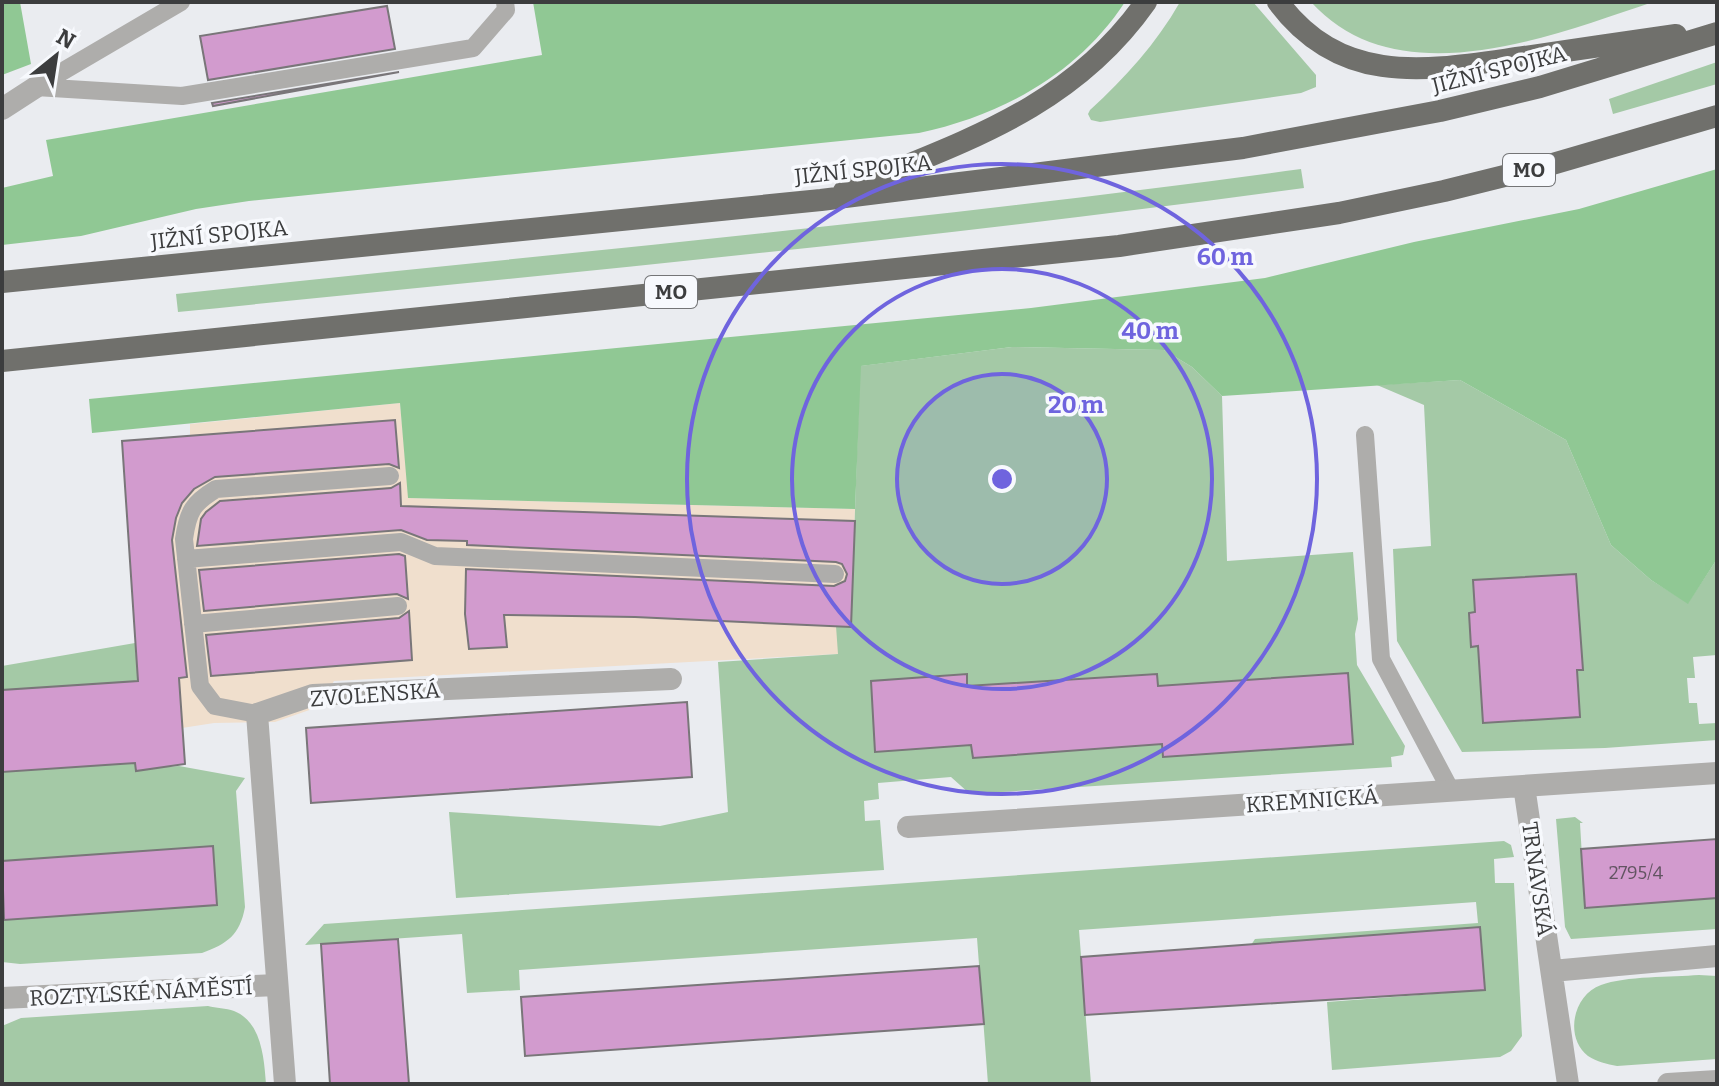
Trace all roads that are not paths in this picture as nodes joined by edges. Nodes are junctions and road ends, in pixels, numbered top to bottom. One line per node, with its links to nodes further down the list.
1 (181, 2): 6 (lane)
2 (505, 2): 6 (lane)
3 (1146, 2): 9 (highway)
4 (1278, 2): 5 (highway)
5 (1717, 31): 9 (highway, JIŽNÍ SPOJKA)
6 (36, 87): 7 (street)
7 (2, 109)
8 (1717, 116): 11 (highway, MO)
9 (821, 200): 10 (highway, JIŽNÍ SPOJKA)
10 (2, 282)
11 (2, 361)
12 (1365, 435): 22 (lane)
13 (390, 476): 14 (lane)
14 (186, 559): 15 (lane); 17 (lane)
15 (835, 574)
16 (398, 606): 17 (lane)
17 (193, 624): 19 (lane)
18 (671, 679): 19 (street, ZVOLENSKÁ)
19 (257, 714): 26 (street)
20 (1717, 773): 21 (street, KREMNICKÁ)
21 (1524, 786): 22 (street, KREMNICKÁ); 25 (street, TRNAVSKÁ)
22 (1451, 791): 23 (street, KREMNICKÁ)
23 (908, 827)
24 (1717, 956): 25 (street)
25 (1552, 971): 30 (street, TRNAVSKÁ)
26 (277, 985): 27 (street, ROZTYLSKÉ NÁMĚSTÍ); 29 (street, ROZTYLSKÉ NÁMĚSTÍ)
27 (2, 998)
28 (1717, 1081): 31 (street)
29 (285, 1084)
30 (1568, 1084)
31 (1668, 1084)

